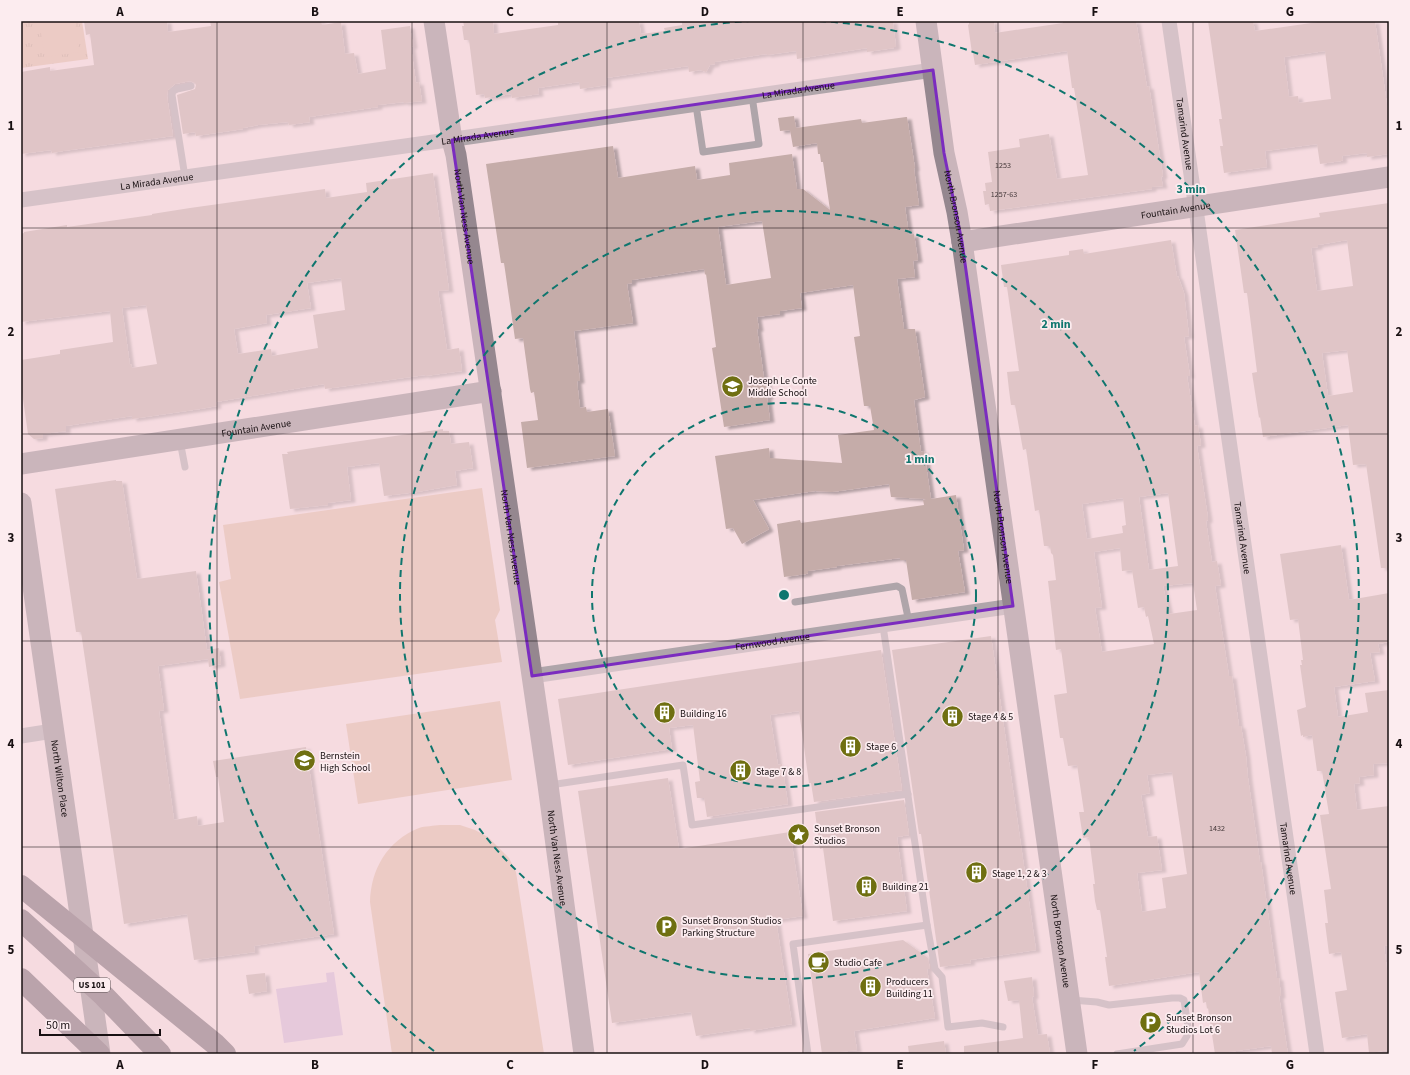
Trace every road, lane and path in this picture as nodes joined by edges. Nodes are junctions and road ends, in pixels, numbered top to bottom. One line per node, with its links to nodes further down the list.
1 (434, 21): 8 (street, North Van Ness Avenue)
2 (926, 21): 4 (street, North Bronson Avenue)
3 (1169, 21): 12 (street, Tamarind Avenue)
4 (933, 70): 6 (street, La Mirada Avenue); 13 (street, North Bronson Avenue)
5 (191, 86): 9 (lane)
6 (752, 96): 7 (street, La Mirada Avenue); 7 (lane)
7 (696, 104): 8 (street, La Mirada Avenue)
8 (452, 140): 9 (street, La Mirada Avenue); 14 (street, North Van Ness Avenue)
9 (185, 177): 11 (street, La Mirada Avenue)
10 (1389, 177): 12 (street, Fountain Avenue)
11 (21, 200)
12 (1196, 207): 13 (street, Fountain Avenue); 41 (street, Tamarind Avenue)
13 (962, 242): 20 (street, North Bronson Avenue)
14 (491, 391): 15 (street, Fountain Avenue); 23 (street, North Van Ness Avenue)
15 (180, 439): 16 (street, Fountain Avenue); 17 (lane)
16 (21, 464)
17 (185, 467)
18 (21, 503): 24 (street, North Wilton Place)
19 (795, 602): 21 (lane)
20 (1013, 606): 21 (street, Fernwood Avenue); 32 (street, North Bronson Avenue)
21 (909, 622): 22 (street, Fernwood Avenue)
22 (883, 626): 23 (street, Fernwood Avenue); 27 (lane)
23 (532, 676): 26 (street, North Van Ness Avenue)
24 (53, 731): 25 (street); 34 (street, North Wilton Place)
25 (21, 736)
26 (548, 785): 27 (lane); 37 (street, North Van Ness Avenue)
27 (908, 794): 30 (lane)
28 (21, 886): 36 (highway)
29 (21, 920): 35 (highway, US 101)
30 (927, 925): 33 (lane); 38 (lane)
31 (21, 979): 34 (highway)
32 (1069, 1000): 39 (street, North Bronson Avenue); 40 (lane)
33 (1003, 1027)
34 (100, 1054)
35 (160, 1054)
36 (225, 1054)
37 (584, 1054)
38 (808, 1054)
39 (1077, 1054)
40 (1117, 1054)
41 (1317, 1054)

